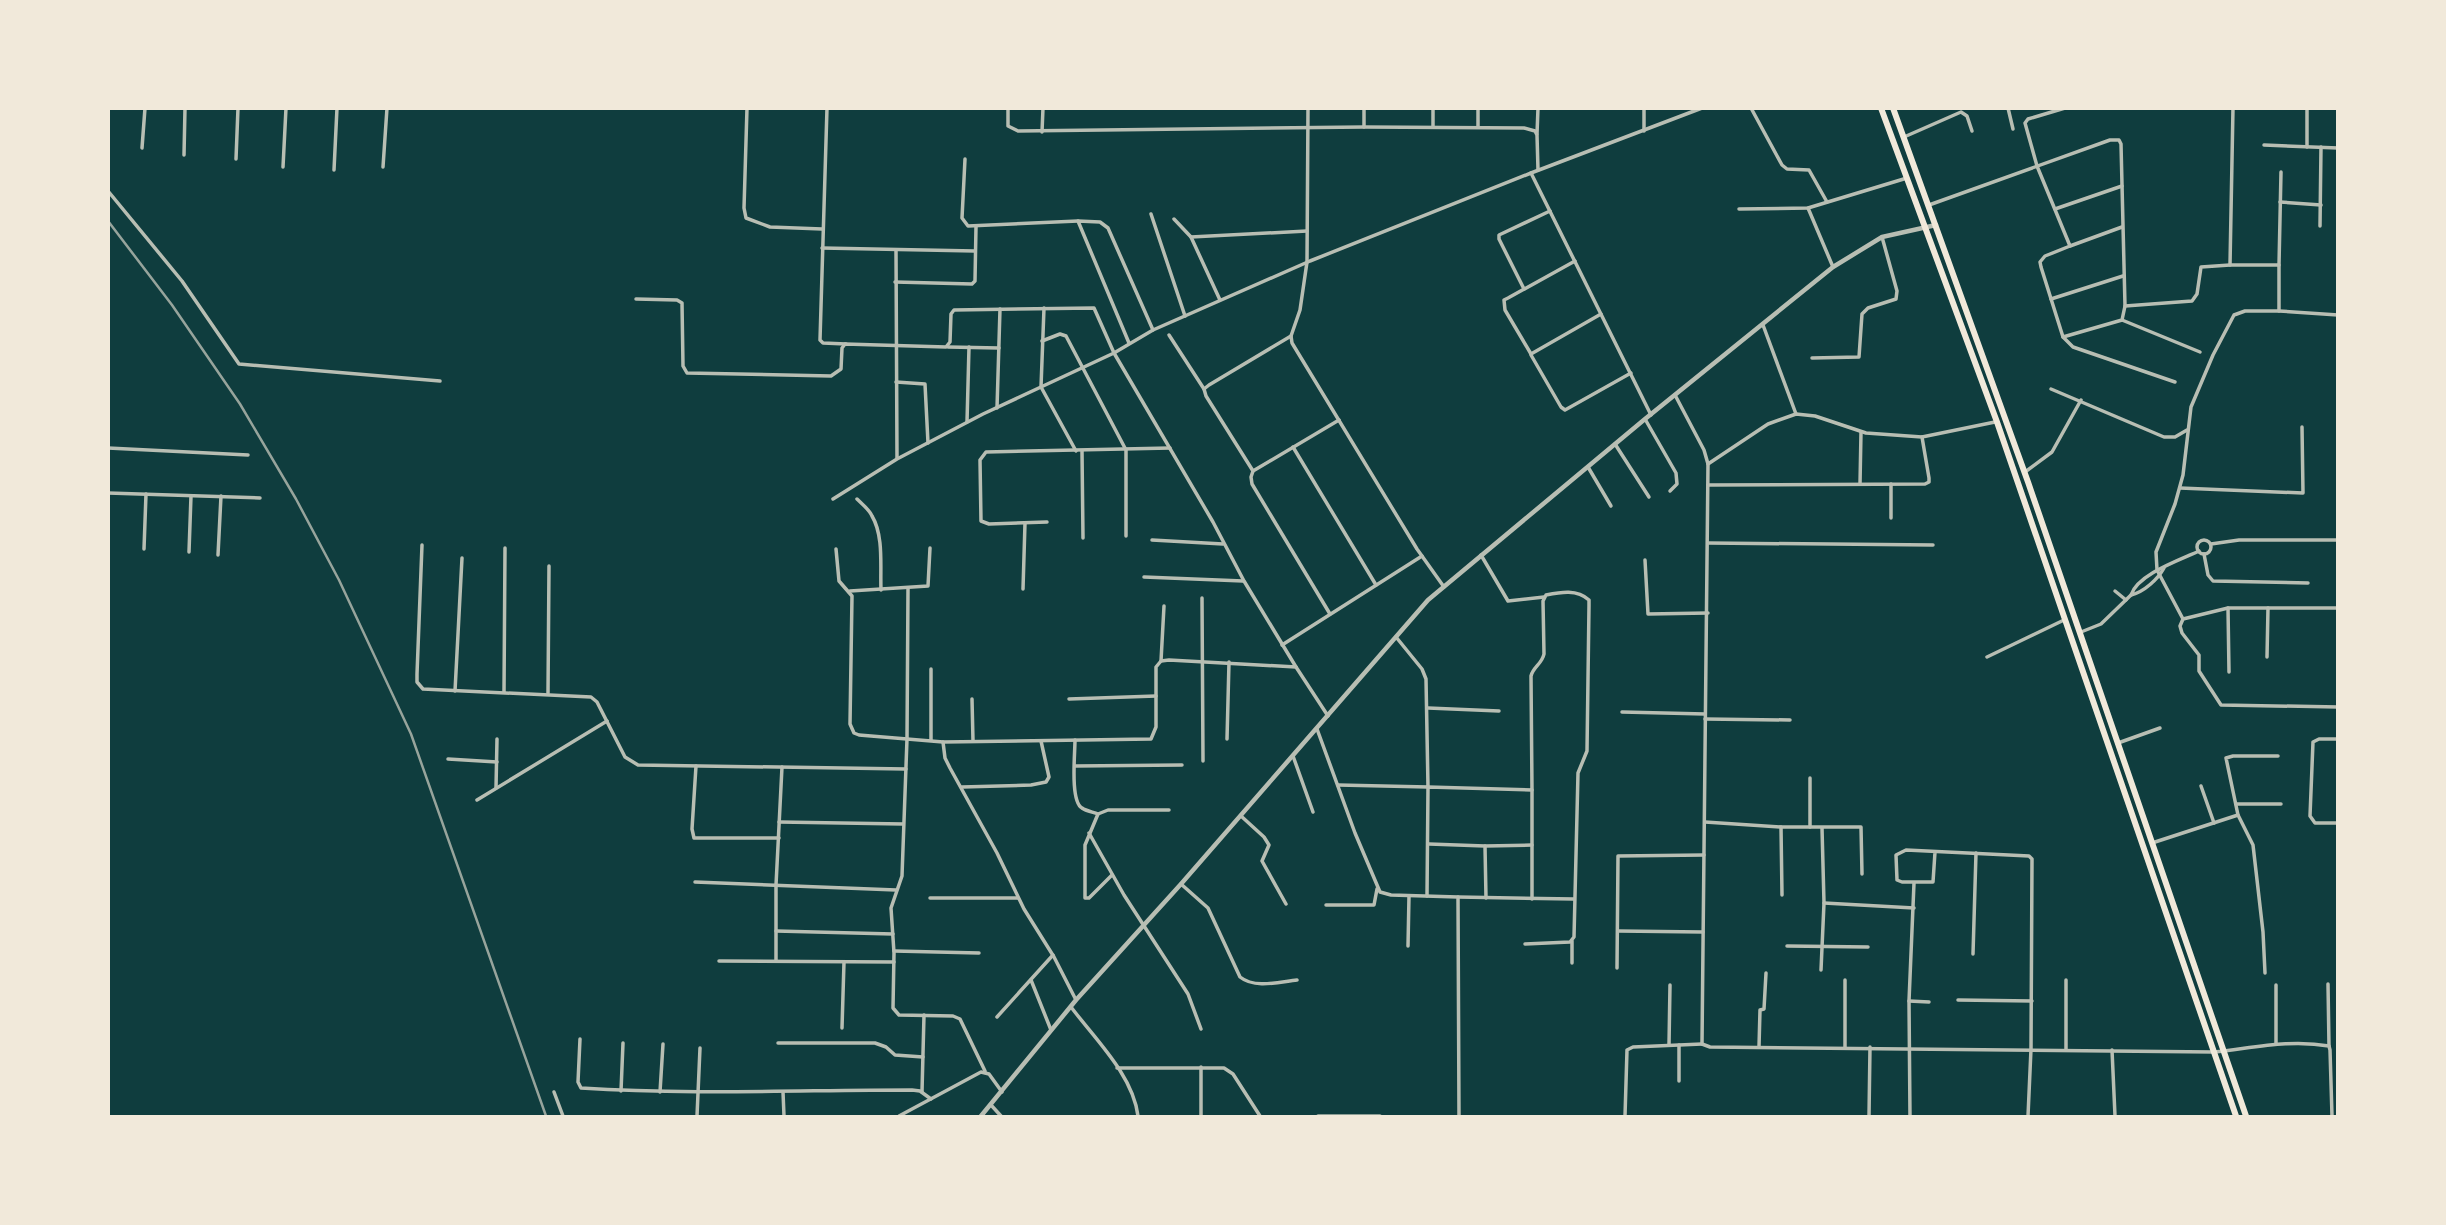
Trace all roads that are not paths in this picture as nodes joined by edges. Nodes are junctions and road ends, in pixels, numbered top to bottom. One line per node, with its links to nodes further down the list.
1 (145, 108): 39 (street)
2 (186, 108): 41 (street)
3 (238, 108): 42 (street)
4 (286, 108): 45 (street)
5 (337, 108): 47 (street)
6 (387, 108): 46 (street)
7 (747, 108): 70 (street)
8 (827, 108): 70 (street)
9 (1009, 108): 33 (street)
10 (1043, 108): 33 (street)
11 (1308, 108): 29 (street)
12 (1364, 108): 27 (street)
13 (1433, 108): 28 (street)
14 (1478, 108): 26 (street)
15 (1538, 108): 34 (street)
16 (1644, 108): 31 (street)
17 (1751, 108): 54 (street)
18 (1881, 108): 51 (highway)
19 (1893, 108): 35 (highway)
20 (2008, 108): 30 (street)
21 (2065, 108): 44 (street)
22 (2233, 108): 80 (street)
23 (2308, 108): 37 (street)
24 (1700, 109): 31 (street)
25 (1956, 111): 32 (street); 35 (street)
26 (1478, 126): 28 (street); 34 (street)
27 (1364, 127): 28 (street); 29 (street)
28 (1433, 127)
29 (1308, 128): 33 (street); 71 (street)
30 (2013, 129)
31 (1644, 131): 48 (street)
32 (1972, 131)
33 (1042, 132)
34 (1537, 135): 48 (street)
35 (1904, 137): 57 (highway)
36 (2264, 145): 37 (street)
37 (2307, 147): 38 (street)
38 (2321, 147): 40 (street); 56 (street)
39 (142, 148)
40 (2337, 148)
41 (184, 155)
42 (236, 159)
43 (965, 159): 67 (street)
44 (2037, 166): 52 (street); 57 (street); 60 (street)
45 (284, 167)
46 (383, 167)
47 (334, 170)
48 (1538, 170): 50 (street)
49 (2281, 172): 55 (street)
50 (1531, 173): 61 (street); 79 (street)
51 (1907, 178): 54 (street); 69 (highway)
52 (2122, 186): 60 (street); 68 (street)
53 (108, 191): 115 (street)
54 (1827, 202): 58 (street)
55 (2280, 202): 56 (street); 81 (street)
56 (2321, 205): 66 (street)
57 (1929, 206): 65 (highway)
58 (1808, 208): 59 (street); 82 (street)
59 (1739, 209)
60 (2055, 209): 74 (street)
61 (1550, 211): 78 (street); 85 (street)
62 (1151, 214): 95 (street)
63 (1174, 219): 72 (street)
64 (1078, 221): 67 (street); 98 (street); 103 (street)
65 (1936, 225): 69 (street); 147 (highway)
66 (2320, 226)
67 (976, 227): 77 (street)
68 (2122, 227): 74 (street); 83 (street)
69 (1924, 228): 73 (street); 128 (highway)
70 (822, 229): 75 (street)
71 (1307, 231): 72 (street); 79 (street)
72 (1191, 237): 88 (street)
73 (1882, 237): 82 (street); 112 (street)
74 (2070, 246): 87 (street)
75 (822, 248): 76 (street); 104 (street)
76 (895, 250): 77 (street); 84 (street)
77 (975, 251): 84 (street)
78 (1575, 261): 85 (street); 93 (street)
79 (1307, 262): 88 (street); 100 (street)
80 (2230, 265): 81 (street); 89 (street)
81 (2279, 265): 92 (street)
82 (1833, 267): 97 (street)
83 (2124, 276): 87 (street); 89 (street)
84 (895, 282): 105 (street)
85 (1524, 289): 111 (street)
86 (636, 299): 104 (street)
87 (2051, 299): 101 (street)
88 (1220, 300): 95 (street)
89 (2125, 306): 96 (street)
90 (1044, 308): 91 (street); 102 (street); 110 (street)
91 (1000, 309): 106 (street); 108 (street)
92 (2279, 311): 94 (street); 131 (street)
93 (1601, 314): 111 (street); 114 (street)
94 (2337, 315)
95 (1185, 316): 98 (street)
96 (2122, 320): 101 (street); 109 (street)
97 (1763, 325): 121 (street); 124 (street)
98 (1153, 330): 103 (street)
99 (1169, 335): 119 (street)
100 (1291, 336): 119 (street); 127 (street)
101 (2063, 337): 117 (street)
102 (1042, 341): 113 (street); 118 (street)
103 (1129, 343): 110 (street)
104 (848, 344): 105 (street)
105 (895, 346): 106 (street); 116 (street)
106 (946, 347): 107 (street)
107 (969, 347): 108 (street); 129 (street)
108 (999, 348): 123 (street)
109 (2200, 352)
110 (1114, 353): 113 (street); 138 (street)
111 (1531, 354): 114 (street)
112 (1812, 358)
113 (1082, 368): 118 (street); 139 (street)
114 (1631, 373): 125 (street)
115 (440, 382)
116 (896, 382): 134 (street); 143 (street)
117 (2175, 382)
118 (1041, 387): 123 (street); 140 (street)
119 (1204, 389): 146 (street)
120 (2050, 389): 122 (street)
121 (1675, 395): 125 (street); 144 (street)
122 (2081, 400): 131 (street); 147 (street)
123 (998, 408): 129 (street)
124 (1796, 414): 132 (street); 144 (street)
125 (1650, 415): 126 (street)
126 (1645, 419): 135 (street); 152 (street)
127 (1339, 420): 136 (street); 183 (street)
128 (1997, 422): 133 (street); 210 (highway)
129 (967, 423): 134 (street)
130 (2302, 426): 151 (street)
131 (2187, 429): 151 (street)
132 (1861, 432): 133 (street); 148 (street)
133 (1922, 437): 149 (street)
134 (928, 443): 143 (street)
135 (1615, 444): 145 (street); 157 (street)
136 (1293, 447): 146 (street); 193 (street)
137 (108, 448): 142 (street)
138 (1170, 448): 139 (street); 170 (street)
139 (1126, 450): 141 (street); 165 (street)
140 (1076, 451): 141 (street); 164 (street)
141 (1082, 451): 166 (street)
142 (248, 455)
143 (897, 459): 159 (street)
144 (1708, 464): 150 (street)
145 (1588, 467): 161 (street); 182 (street)
146 (1253, 471): 209 (street)
147 (2024, 473): 212 (highway)
148 (1860, 484): 149 (street); 150 (street)
149 (1891, 484): 162 (street)
150 (1708, 485): 169 (street)
151 (2180, 488): 188 (street)
152 (1670, 491)
153 (108, 493): 154 (street)
154 (146, 494): 155 (street); 176 (street)
155 (191, 496): 156 (street); 179 (street)
156 (221, 496): 158 (street); 181 (street)
157 (1649, 497)
158 (260, 498)
159 (833, 499)
160 (857, 499): 197 (street)
161 (1611, 506)
162 (1891, 518)
163 (1047, 522): 164 (street)
164 (1026, 523): 196 (street)
165 (1126, 536)
166 (1083, 538)
167 (1152, 540): 170 (street)
168 (2337, 540): 171 (street)
169 (1708, 543): 173 (street); 208 (street)
170 (1224, 544): 191 (street)
171 (2211, 544): 178 (street); 180 (street)
172 (422, 545): 223 (street)
173 (1933, 545)
174 (505, 548): 224 (street)
175 (930, 548): 195 (street)
176 (144, 549)
177 (836, 549): 198 (street)
178 (2199, 551): 180 (street); 187 (street)
179 (189, 552)
180 (2204, 554): 192 (street)
181 (218, 555)
182 (1480, 555): 194 (street); 201 (street)
183 (1422, 556): 193 (street); 194 (street)
184 (462, 558): 223 (street)
185 (1645, 560): 208 (street)
186 (550, 566): 225 (street)
187 (2165, 566): 188 (street); 189 (street)
188 (2157, 570): 189 (street); 200 (street)
189 (2160, 575): 200 (street); 211 (street)
190 (1144, 577): 191 (street)
191 (1244, 581): 214 (street)
192 (2308, 583)
193 (1376, 585): 209 (street)
194 (1444, 587): 213 (street)
195 (908, 589): 197 (street); 240 (street)
196 (1023, 589)
197 (881, 590): 198 (street)
198 (850, 591): 240 (street)
199 (2115, 591): 203 (street)
200 (2131, 595): 203 (street)
201 (1544, 597): 265 (street); 307 (street)
202 (1202, 598): 218 (street)
203 (2126, 600): 212 (street)
204 (1164, 606): 217 (street)
205 (2228, 608): 206 (street); 211 (street); 222 (street)
206 (2268, 608): 207 (street); 216 (street)
207 (2337, 608)
208 (1707, 613): 234 (street)
209 (1330, 614): 214 (street)
210 (2065, 619): 215 (street); 372 (highway)
211 (2183, 619): 229 (street)
212 (2079, 632): 248 (highway)
213 (1395, 636): 230 (street); 233 (street)
214 (1282, 645): 220 (street)
215 (1987, 657)
216 (2267, 657)
217 (1161, 661): 218 (street); 226 (street)
218 (1203, 661): 219 (street); 252 (street)
219 (1229, 662): 220 (street); 241 (street)
220 (1296, 667): 233 (street)
221 (931, 669): 243 (street)
222 (2229, 672)
223 (455, 691): 224 (street)
224 (504, 692): 225 (street)
225 (548, 694): 236 (street)
226 (1156, 696): 228 (street); 244 (street)
227 (972, 699): 245 (street)
228 (1069, 699)
229 (2337, 707)
230 (1428, 708): 231 (street); 263 (street)
231 (1499, 711)
232 (1622, 712): 234 (street)
233 (1328, 716): 237 (street)
234 (1705, 716): 235 (street); 275 (street)
235 (1790, 720)
236 (607, 721): 256 (street); 264 (street)
237 (1317, 729): 250 (street); 260 (street)
238 (2160, 729): 248 (street)
239 (497, 739): 253 (street)
240 (907, 739): 243 (street); 258 (street)
241 (1227, 739)
242 (2337, 739): 277 (street)
243 (931, 740): 247 (street)
244 (1075, 740): 246 (street); 254 (street)
245 (974, 741): 246 (street); 247 (street)
246 (1041, 741): 262 (street)
247 (943, 742): 262 (street)
248 (2118, 743): 284 (highway)
249 (2278, 756): 267 (street)
250 (1293, 757): 270 (street); 272 (street)
251 (448, 758): 253 (street)
252 (1203, 761)
253 (497, 762): 264 (street)
254 (1075, 765): 255 (street); 271 (street)
255 (1182, 765)
256 (696, 766): 257 (street); 283 (street)
257 (782, 767): 258 (street); 274 (street)
258 (906, 769): 278 (street)
259 (1810, 778): 280 (street)
260 (1338, 785): 263 (street); 297 (street)
261 (2201, 786): 276 (street)
262 (960, 787): 304 (street)
263 (1428, 787): 265 (street); 285 (street)
264 (496, 788): 266 (street)
265 (1532, 790): 286 (street)
266 (477, 800)
267 (2235, 804): 268 (street); 273 (street)
268 (2281, 804)
269 (1169, 810): 271 (street)
270 (1313, 812)
271 (1098, 814): 282 (street)
272 (1241, 816): 295 (street); 309 (street)
273 (2238, 816): 276 (street); 335 (street)
274 (779, 822): 278 (street); 283 (street)
275 (1705, 822): 279 (street); 290 (street)
276 (2214, 823): 284 (street)
277 (2337, 823)
278 (904, 824): 298 (street)
279 (1781, 827): 280 (street); 299 (street)
280 (1810, 827): 281 (street)
281 (1822, 828): 291 (street); 308 (street)
282 (1089, 833): 292 (street); 292 (street)
283 (779, 838): 296 (street)
284 (2152, 843): 371 (highway)
285 (1429, 844): 287 (street); 301 (street)
286 (1532, 845): 287 (street); 306 (street)
287 (1485, 846): 305 (street)
288 (1935, 852): 289 (street); 294 (street); 294 (street)
289 (1976, 853): 325 (street); 345 (street)
290 (1704, 855): 314 (street); 315 (street)
291 (1861, 874)
292 (1112, 875): 312 (street)
293 (695, 882): 296 (street)
294 (1914, 883): 311 (street)
295 (1181, 884): 312 (street); 337 (street)
296 (776, 885): 298 (street); 313 (street)
297 (1377, 889): 300 (street); 310 (street)
298 (896, 890): 316 (street)
299 (1782, 895)
300 (1409, 896): 301 (street); 319 (street)
301 (1427, 896): 302 (street)
302 (1458, 897): 305 (street); 398 (street)
303 (929, 898): 304 (street)
304 (1019, 898): 326 (street)
305 (1486, 898): 306 (street)
306 (1532, 899): 307 (street)
307 (1574, 899): 317 (street)
308 (1824, 903): 311 (street); 321 (street)
309 (1286, 904)
310 (1326, 905)
311 (1914, 908): 346 (street)
312 (1144, 926): 343 (street); 352 (street)
313 (776, 931): 316 (street); 328 (street)
314 (1618, 931): 315 (street); 332 (street)
315 (1703, 932): 359 (street)
316 (893, 934): 323 (street)
317 (1572, 941): 318 (street); 331 (street)
318 (1525, 944)
319 (1408, 946)
320 (1787, 946): 321 (street)
321 (1822, 947): 322 (street); 333 (street)
322 (1868, 947)
323 (894, 951): 324 (street); 330 (street)
324 (979, 953)
325 (1973, 954)
326 (1053, 955): 336 (street); 343 (street)
327 (719, 961): 328 (street)
328 (776, 961): 329 (street)
329 (844, 962): 330 (street); 351 (street)
330 (894, 962): 349 (street)
331 (1572, 964)
332 (1616, 968)
333 (1821, 970)
334 (1766, 973): 363 (street)
335 (2265, 974)
336 (1031, 980): 350 (street); 353 (street)
337 (1297, 980)
338 (2066, 980): 369 (street)
339 (1845, 981): 364 (street)
340 (2328, 984): 362 (street)
341 (1670, 985): 360 (street)
342 (2276, 985): 357 (street)
343 (1076, 1000): 348 (street)
344 (1958, 1000): 345 (street)
345 (2032, 1000): 368 (street)
346 (1909, 1002): 347 (street); 367 (street)
347 (1929, 1002)
348 (1071, 1007): 353 (street); 375 (street)
349 (924, 1014): 373 (street); 376 (street)
350 (996, 1017)
351 (842, 1028)
352 (1202, 1029)
353 (1051, 1031): 384 (street)
354 (580, 1040): 378 (street)
355 (623, 1043): 378 (street)
356 (778, 1043): 373 (street)
357 (2276, 1043): 362 (street); 371 (street)
358 (663, 1044): 380 (street)
359 (1702, 1044): 361 (street); 363 (street)
360 (1668, 1045): 361 (street); 399 (street)
361 (1679, 1045): 377 (street)
362 (2329, 1046): 406 (street)
363 (1759, 1047): 364 (street)
364 (1845, 1047): 365 (street)
365 (1870, 1047): 367 (street); 400 (street)
366 (700, 1048): 381 (street)
367 (1910, 1049): 368 (street); 401 (street)
368 (2031, 1049): 369 (street); 402 (street)
369 (2066, 1050): 370 (street)
370 (2112, 1050): 372 (street); 403 (street)
371 (2224, 1051): 372 (street); 405 (highway)
372 (2214, 1052): 404 (highway)
373 (923, 1057): 383 (street)
374 (1201, 1067): 375 (street); 394 (street); 395 (street)
375 (1117, 1068): 393 (street)
376 (985, 1071): 384 (street); 385 (street)
377 (1679, 1080)
378 (621, 1091): 380 (street)
379 (554, 1092): 387 (street)
380 (660, 1092): 381 (street)
381 (698, 1092): 382 (street); 388 (street)
382 (783, 1092): 383 (street); 389 (street)
383 (922, 1092): 385 (street)
384 (1002, 1092): 386 (street)
385 (931, 1099): 390 (street)
386 (991, 1105): 391 (street); 392 (street)
387 (563, 1116)
388 (697, 1116)
389 (784, 1116)
390 (899, 1116)
391 (981, 1116)
392 (1001, 1116)
393 (1138, 1116)
394 (1201, 1116)
395 (1259, 1116)
396 (1318, 1116): 397 (street)
397 (1380, 1116)
398 (1458, 1116)
399 (1625, 1116)
400 (1869, 1116)
401 (1910, 1116)
402 (2028, 1116)
403 (2115, 1116)
404 (2236, 1116)
405 (2246, 1116)
406 (2332, 1116)

